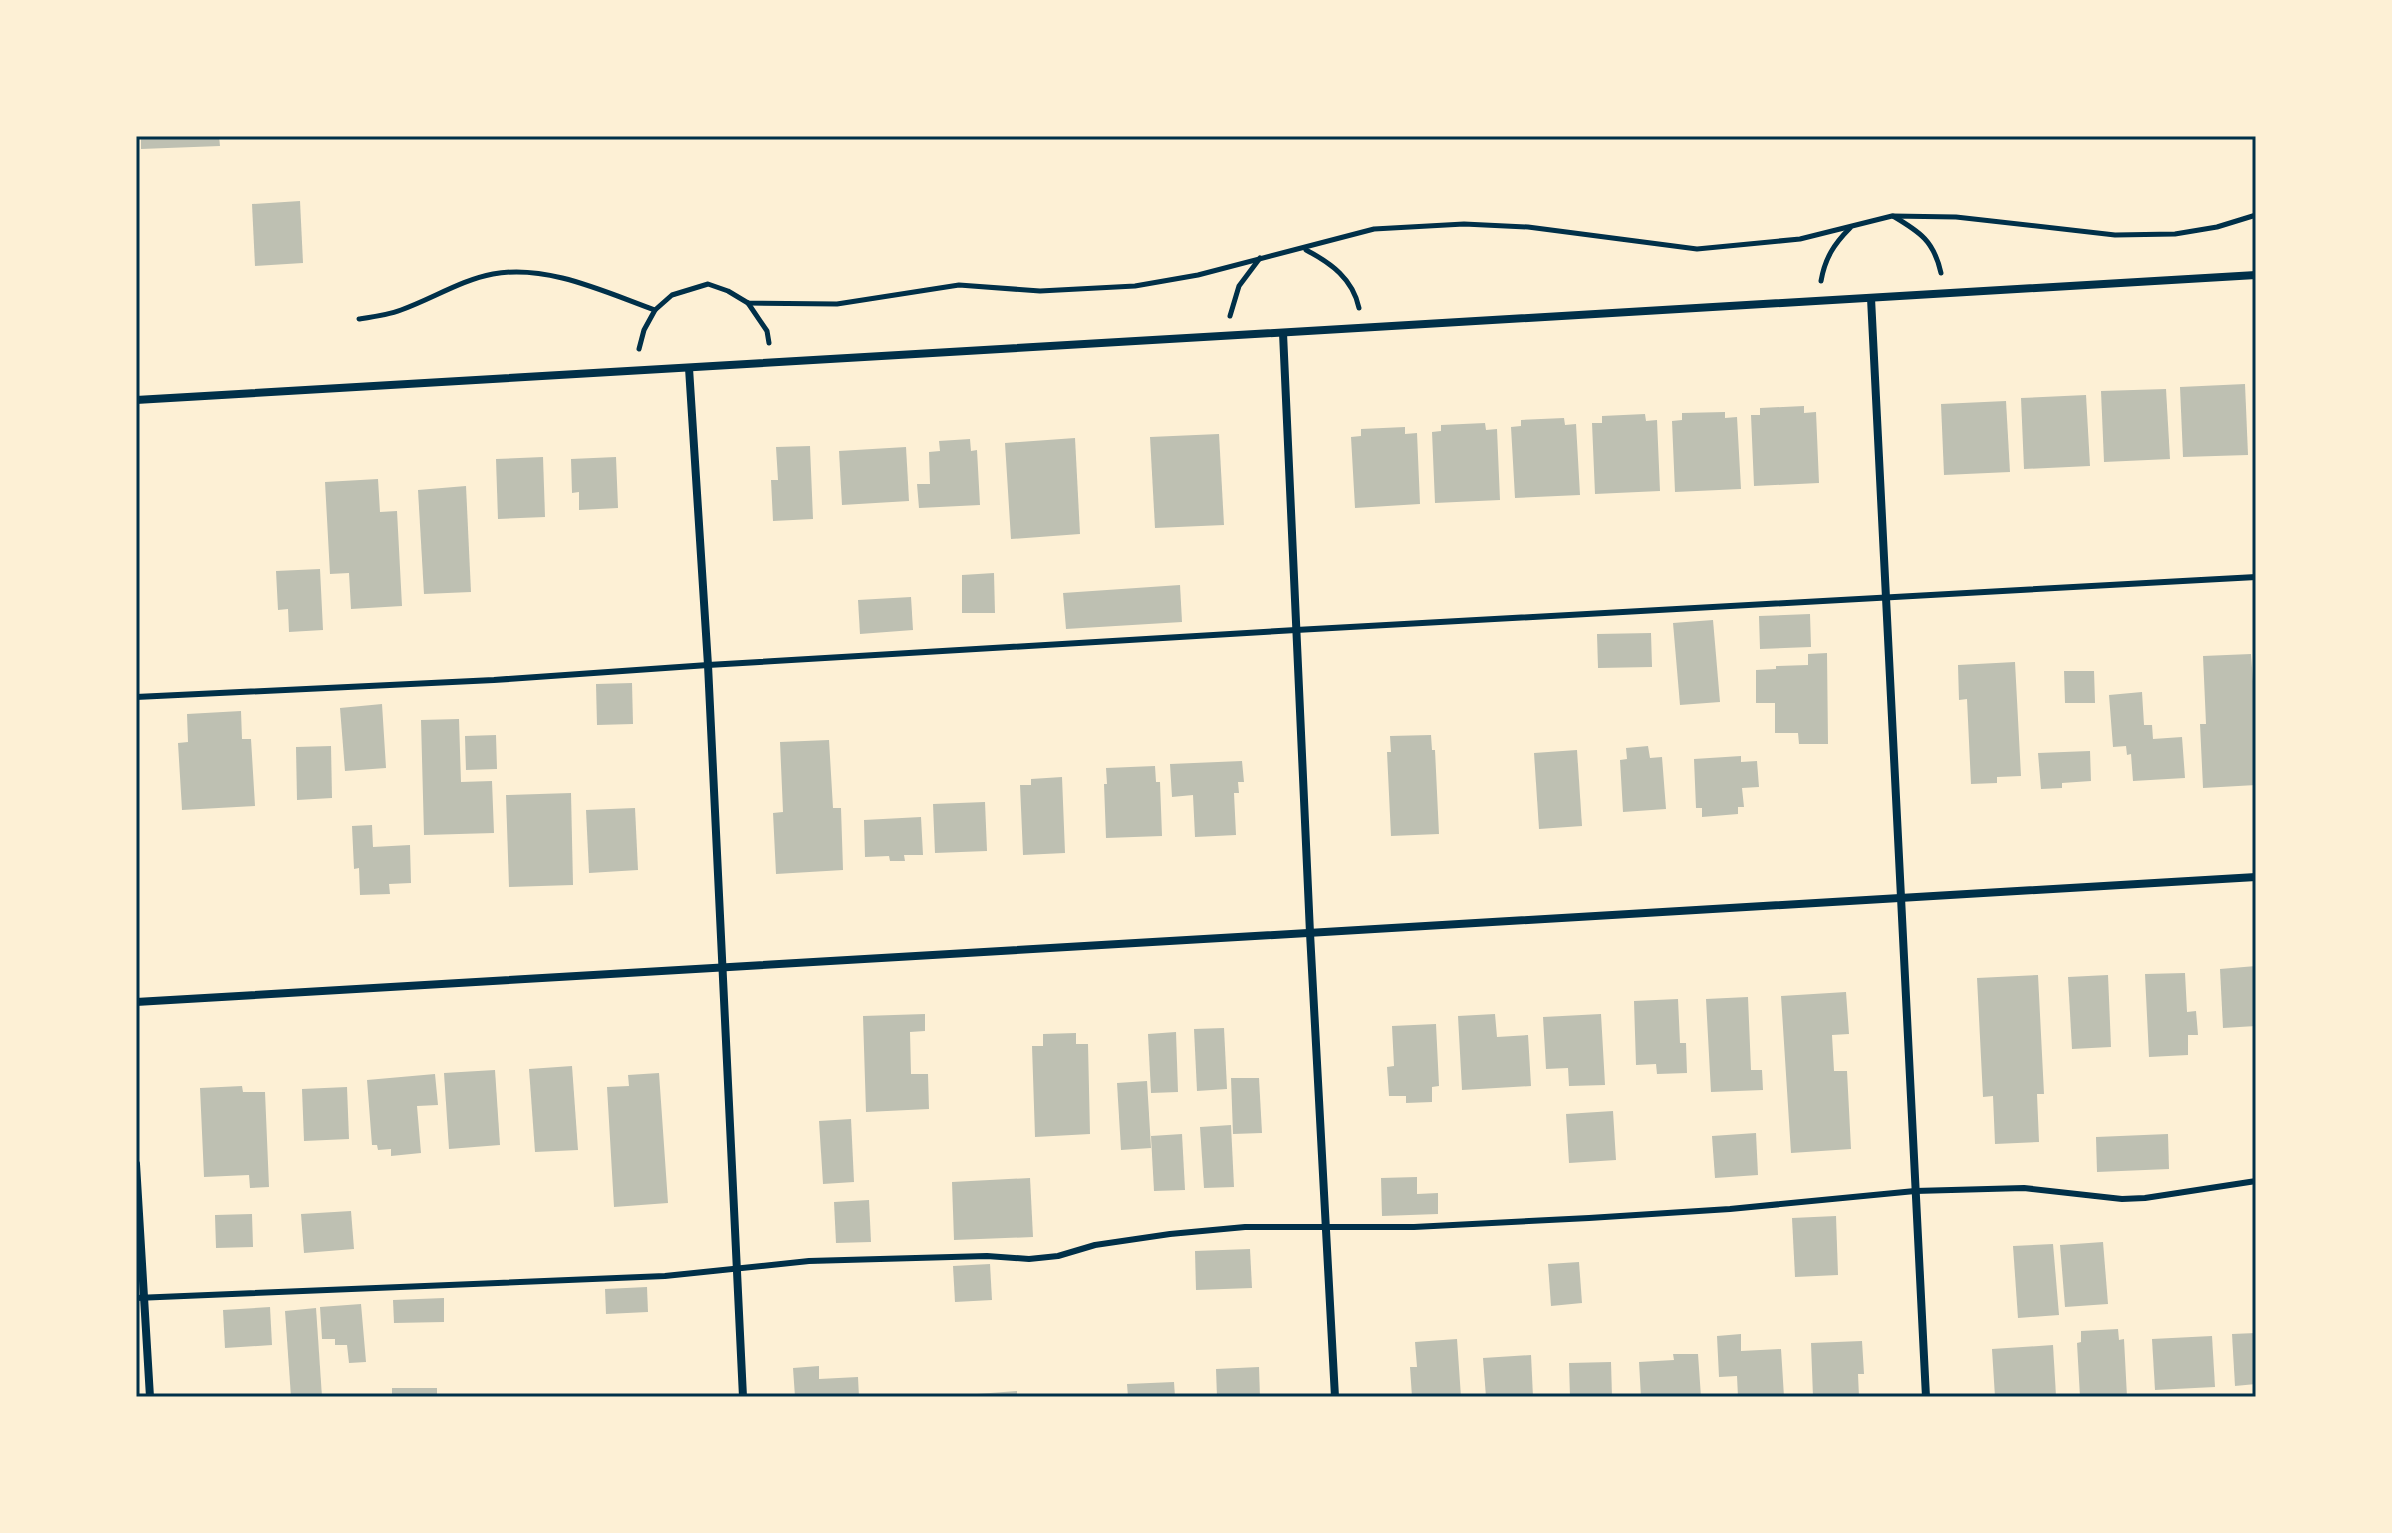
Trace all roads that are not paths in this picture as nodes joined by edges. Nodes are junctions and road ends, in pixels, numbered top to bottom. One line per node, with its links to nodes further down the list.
1 (2256, 275): 2 (street)
2 (1871, 298): 3 (street); 7 (street)
3 (1283, 333): 4 (street); 8 (street)
4 (689, 368): 5 (street); 9 (street)
5 (136, 400)
6 (2256, 577): 7 (lane)
7 (1886, 599): 8 (lane); 12 (street)
8 (1296, 630): 9 (lane); 13 (street)
9 (708, 665): 10 (lane); 14 (street)
10 (136, 697)
11 (2256, 877): 12 (street)
12 (1900, 896): 13 (street); 18 (street)
13 (1310, 933): 14 (street); 19 (street)
14 (722, 967): 15 (street); 20 (street)
15 (136, 1002)
16 (136, 1164): 21 (street)
17 (2256, 1181): 18 (lane)
18 (1915, 1191): 19 (lane); 25 (street)
19 (1326, 1227): 20 (lane); 24 (street)
20 (736, 1269): 21 (lane); 23 (street)
21 (140, 1298): 22 (street)
22 (150, 1397)
23 (743, 1397)
24 (1335, 1397)
25 (1926, 1397)

